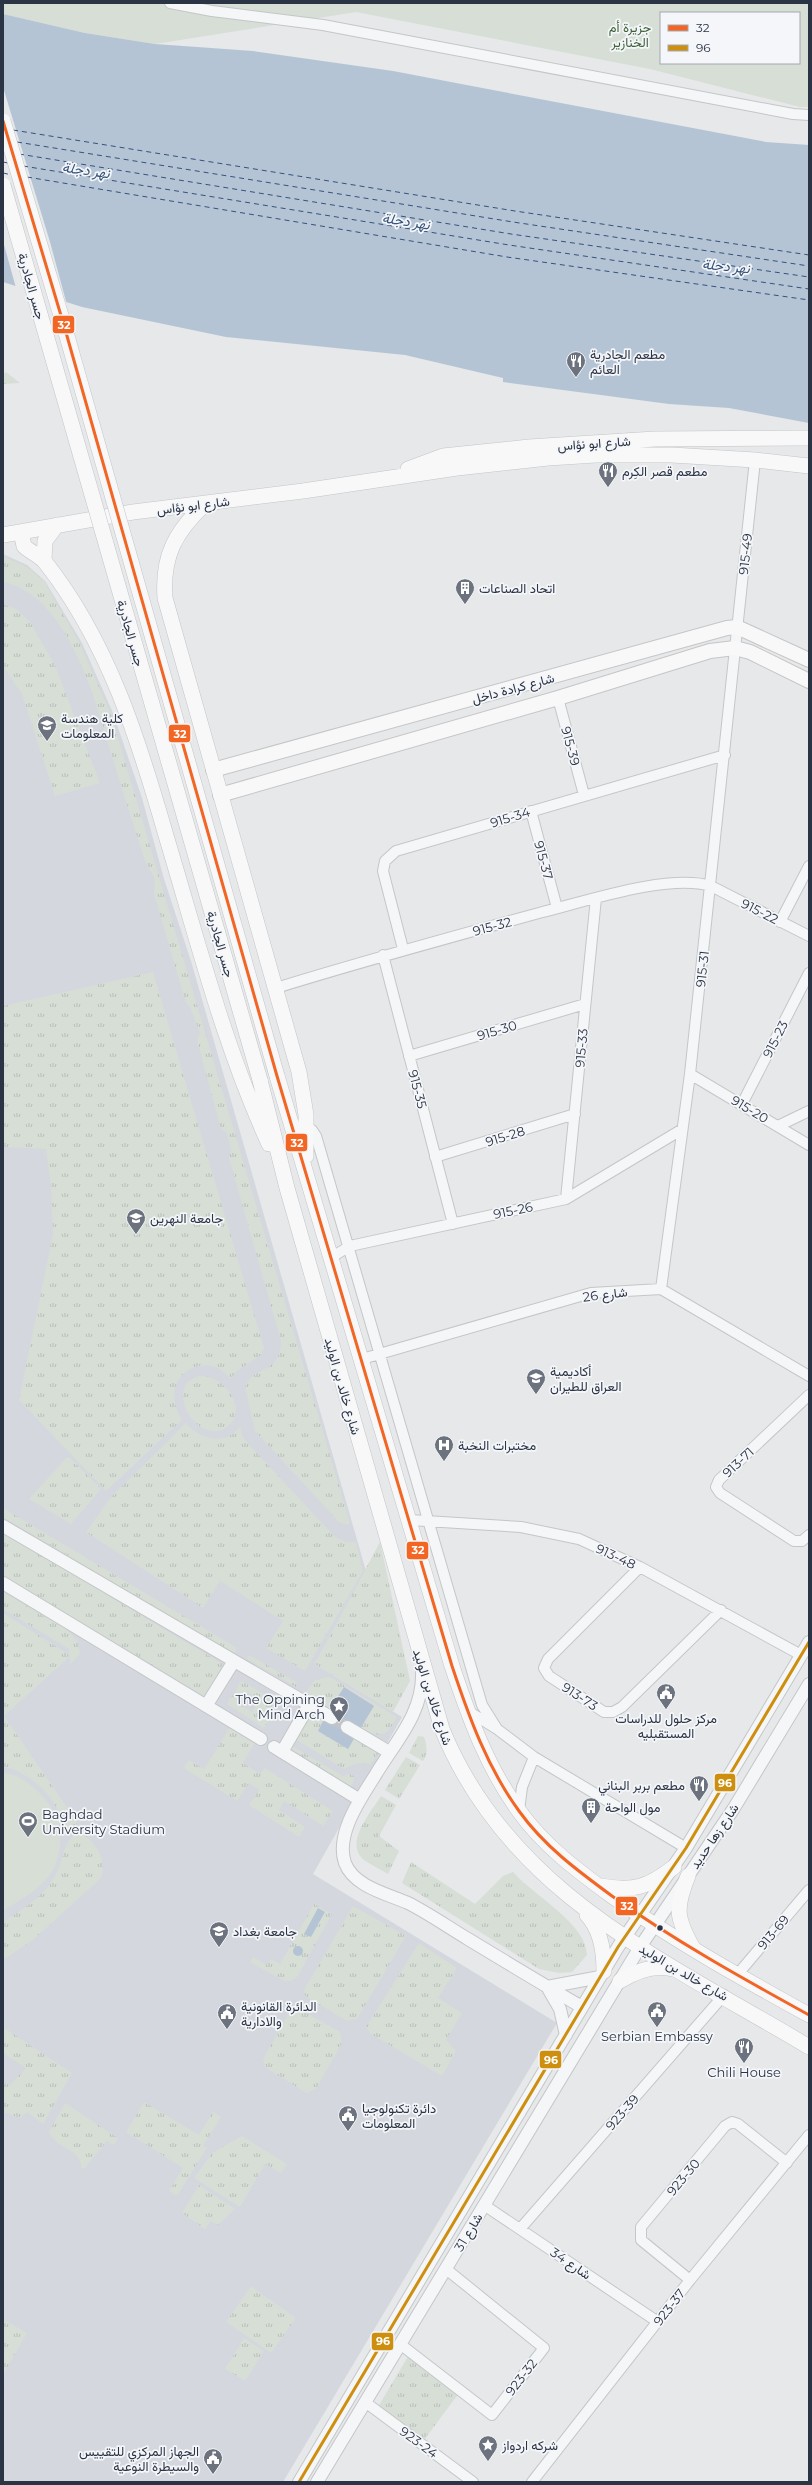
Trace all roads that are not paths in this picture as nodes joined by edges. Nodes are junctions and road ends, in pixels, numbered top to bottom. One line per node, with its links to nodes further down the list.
1 (170, 3): 3 (street)
2 (204, 3): 3 (street)
3 (194, 8): 4 (street)
4 (809, 115)
5 (3, 121): 48 (main road, جسر الجادرية, bridge)
6 (3, 185): 49 (main road, جسر الجادرية, bridge)
7 (809, 438): 10 (main road, شارع ابو نؤاس)
8 (755, 460): 9 (main road, شارع ابو نؤاس); 10 (main road, شارع ابو نؤاس); 17 (street, 915-49)
9 (809, 466)
10 (383, 478): 11 (main road, شارع ابو نؤاس)
11 (205, 504): 12 (main road, شارع ابو نؤاس); 23 (main road)
12 (57, 525): 13 (main road, شارع ابو نؤاس); 16 (main road)
13 (21, 532): 14 (main road, شارع ابو نؤاس); 16 (main road)
14 (3, 535)
15 (3, 540): 16 (main road)
16 (44, 560): 49 (main road)
17 (738, 627): 18 (street, 915-49); 19 (main road); 23 (main road, شارع كرادة داخل)
18 (735, 648): 20 (main road, شارع كرادة داخل); 21 (main road, شارع كرادة داخل); 22 (street, 915-31)
19 (809, 660)
20 (809, 681)
21 (558, 698): 24 (main road, شارع كرادة داخل); 25 (street, 915-39)
22 (725, 755): 25 (street, 915-34); 28 (street, 915-31)
23 (213, 770): 24 (main road)
24 (220, 795): 36 (main road)
25 (584, 795): 26 (street, 915-34)
26 (531, 811): 30 (street, 915-37); 33 (street, 915-34)
27 (809, 866): 31 (street)
28 (711, 886): 29 (street, 915-32); 31 (street, 915-22); 39 (street, 915-31)
29 (596, 898): 30 (street, 915-32); 37 (street, 915-33)
30 (558, 908): 33 (street, 915-32)
31 (780, 922): 32 (street, 915-22)
32 (809, 936)
33 (403, 949): 34 (street, 915-32)
34 (383, 955): 36 (street, 915-32); 38 (street, 915-35)
35 (809, 973): 40 (street, 915-23)
36 (276, 988): 44 (main road)
37 (585, 1004): 38 (street, 915-30); 42 (street, 915-33)
38 (409, 1056): 47 (street, 915-35)
39 (690, 1074): 40 (street, 915-20); 45 (street, 915-31)
40 (742, 1104): 43 (street, 915-20)
41 (809, 1111): 43 (street)
42 (576, 1114): 47 (street, 915-28); 50 (street, 915-33)
43 (778, 1126): 46 (street, 915-20)
44 (306, 1128): 48 (main road); 52 (street)
45 (681, 1130): 50 (street, 915-26); 54 (street, 915-31)
46 (809, 1145)
47 (435, 1157): 51 (street, 915-35)
48 (308, 1180): 53 (main road, شارع خالد بن الوليد)
49 (287, 1188): 67 (main road, شارع خالد بن الوليد)
50 (566, 1199): 51 (street, 915-26)
51 (453, 1224): 52 (street, 915-26)
52 (350, 1246): 53 (street, 915-26); 55 (street)
53 (332, 1257): 56 (main road, شارع خالد بن الوليد)
54 (661, 1289): 55 (street, شارع 26); 57 (street)
55 (381, 1353): 56 (street, شارع 26); 60 (street)
56 (362, 1359): 59 (main road, شارع خالد بن الوليد)
57 (809, 1376)
58 (809, 1395): 62 (street, 913-71)
59 (410, 1520): 60 (street, 913-48); 73 (main road, شارع خالد بن الوليد)
60 (429, 1521): 63 (street, 913-48); 76 (street)
61 (3, 1526): 69 (street)
62 (809, 1536)
63 (640, 1567): 65 (street, 913-48); 65 (street, 913-73)
64 (3, 1583): 72 (street)
65 (721, 1610): 68 (street, 913-48)
66 (809, 1642): 68 (street, شارع زها حديد)
67 (418, 1650): 78 (street); 87 (main road, شارع خالد بن الوليد)
68 (802, 1655): 82 (street, شارع زها حديد)
69 (234, 1661): 71 (street); 72 (street)
70 (809, 1684): 84 (street, شارع زها حديد)
71 (309, 1705): 74 (street); 80 (street)
72 (206, 1706): 77 (street)
73 (467, 1711): 76 (street); 81 (main road, شارع خالد بن الوليد)
74 (332, 1718)
75 (347, 1727): 78 (street)
76 (497, 1729): 79 (street)
77 (261, 1739)
78 (389, 1752): 80 (street)
79 (534, 1757): 81 (street); 82 (street)
80 (360, 1800): 97 (street)
81 (519, 1811): 85 (main road, شارع خالد بن الوليد)
82 (686, 1848): 83 (street, شارع زها حديد)
83 (674, 1867): 85 (main road); 88 (street, شارع زها حديد)
84 (688, 1876): 89 (street, شارع زها حديد); 92 (main road)
85 (597, 1885): 88 (main road, شارع خالد بن الوليد)
86 (809, 1890): 95 (street, 913-69)
87 (580, 1906): 90 (main road, شارع خالد بن الوليد); 94 (main road)
88 (643, 1910): 89 (main road, شارع خالد بن الوليد); 90 (street, شارع زها حديد)
89 (658, 1920): 91 (street, شارع زها حديد); 92 (main road, شارع خالد بن الوليد)
90 (625, 1937): 91 (main road, شارع خالد بن الوليد); 94 (street, شارع 31)
91 (640, 1947): 93 (main road, شارع خالد بن الوليد); 96 (street, شارع 31)
92 (694, 1951): 95 (main road, شارع خالد بن الوليد)
93 (681, 1971): 96 (main road); 98 (main road, شارع خالد بن الوليد)
94 (602, 1974): 97 (street); 99 (street, شارع 31)
95 (737, 1975): 100 (main road, شارع خالد بن الوليد)
96 (620, 1981): 105 (street, شارع 31)
97 (547, 1987): 99 (street); 101 (street)
98 (724, 1995): 102 (main road, شارع خالد بن الوليد); 106 (street, 923-39)
99 (582, 2007): 101 (street, شارع 31)
100 (809, 2015)
101 (566, 2035): 112 (street, شارع 31)
102 (809, 2047)
103 (809, 2135): 104 (street, 923-37)
104 (786, 2163): 108 (street, 923-37); 108 (street, 923-30)
105 (484, 2205): 106 (street, شارع 34); 107 (street, شارع 31)
106 (520, 2229): 109 (street, شارع 34)
107 (446, 2268): 110 (street, شارع 31); 110 (street, 923-32)
108 (690, 2280): 109 (street, 923-37)
109 (658, 2322): 115 (street, 923-37)
110 (400, 2344): 111 (street, شارع 31)
111 (365, 2402): 113 (street, شارع 31); 114 (street, 923-24)
112 (299, 2482)
113 (317, 2482)
114 (473, 2482)
115 (532, 2482)

